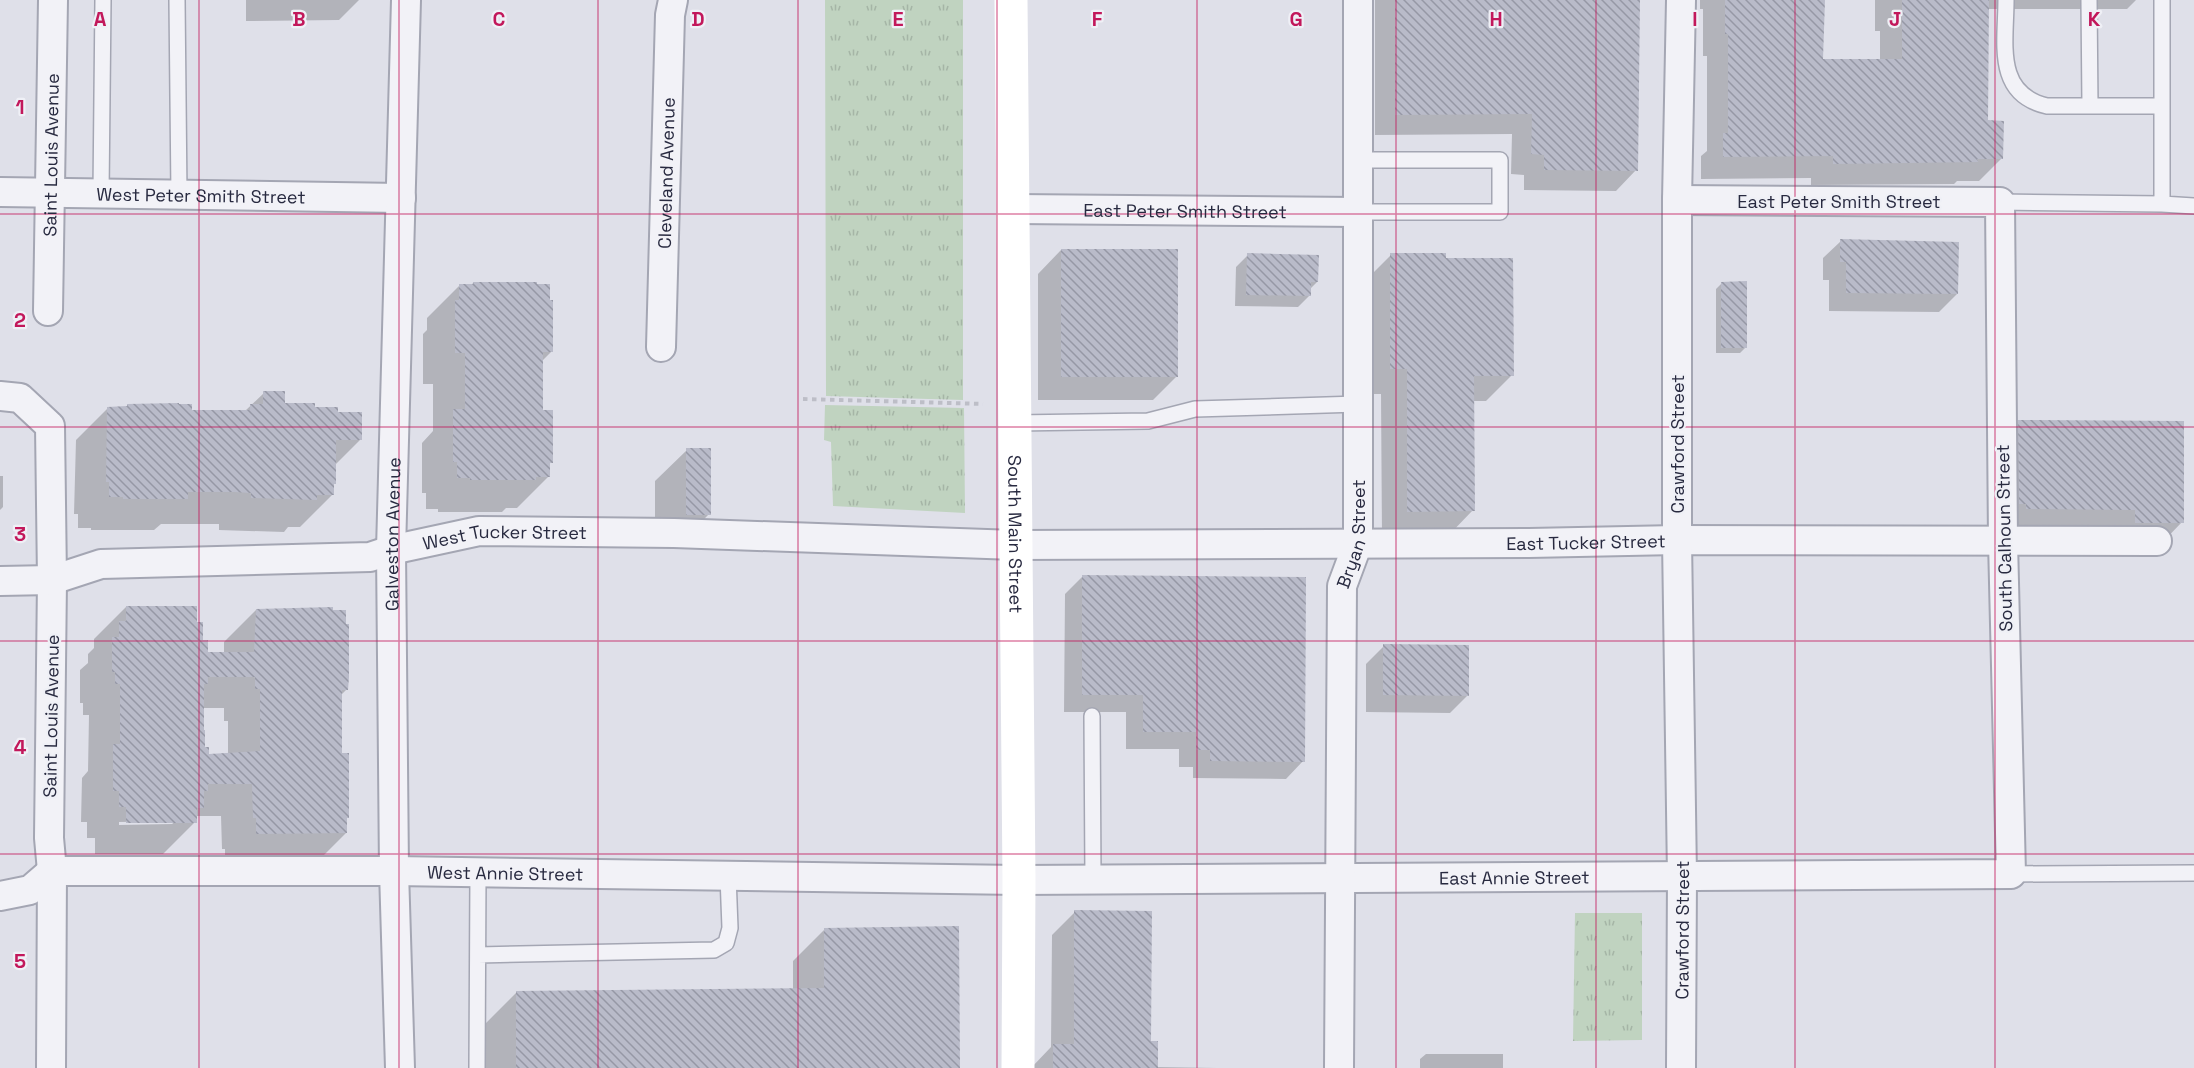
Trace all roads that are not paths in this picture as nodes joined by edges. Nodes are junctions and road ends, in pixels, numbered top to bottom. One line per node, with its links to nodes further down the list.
1 (53, 0): 16 (street, Saint Louis Avenue)
2 (103, 0): 17 (lane)
3 (177, 0): 18 (lane)
4 (406, 0): 19 (street, Galveston Avenue)
5 (672, 0): 27 (street, Cleveland Avenue)
6 (1011, 0): 24 (street, South Main Street)
7 (1358, 0): 14 (street, Bryan Street)
8 (1681, 0): 20 (street, Crawford Street)
9 (2006, 0): 12 (lane)
10 (2089, 0): 12 (lane)
11 (2162, 0): 13 (lane)
12 (2090, 106): 13 (lane)
13 (2162, 106): 22 (lane)
14 (1358, 160): 25 (street, Bryan Street); 25 (lane)
15 (0, 192): 16 (street, West Peter Smith Street)
16 (51, 192): 17 (street, West Peter Smith Street); 26 (street, Saint Louis Avenue)
17 (101, 193): 18 (street, West Peter Smith Street)
18 (179, 195): 19 (street, West Peter Smith Street)
19 (401, 198): 36 (street, Galveston Avenue)
20 (1677, 200): 21 (street, East Peter Smith Street); 31 (street, Crawford Street)
21 (2000, 202): 22 (lane); 32 (street, South Calhoun Street)
22 (2162, 204): 23 (lane)
23 (2194, 206)
24 (1013, 209): 25 (street, East Peter Smith Street); 30 (street, South Main Street)
25 (1357, 212): 29 (street, Bryan Street)
26 (48, 311)
27 (661, 347)
28 (0, 396): 37 (street, Saint Louis Avenue)
29 (1358, 404): 30 (lane); 34 (street, Bryan Street)
30 (1014, 414): 35 (street, South Main Street)
31 (1677, 540): 32 (street, East Tucker Street); 34 (street, East Tucker Street); 46 (street, Crawford Street)
32 (2003, 541): 33 (street, East Tucker Street); 44 (street, South Calhoun Street)
33 (2157, 541)
34 (1358, 543): 35 (street, East Tucker Street); 47 (street, Bryan Street)
35 (1015, 545): 36 (street, West Tucker Street); 49 (street, South Main Street)
36 (391, 550): 37 (street, West Tucker Street); 41 (street, Galveston Avenue)
37 (52, 580): 38 (street, West Tucker Street); 40 (street, Saint Louis Avenue)
38 (0, 581)
39 (1092, 717): 48 (lane)
40 (52, 871): 41 (street, West Annie Street); 50 (street); 52 (street, Saint Louis Avenue)
41 (394, 871): 42 (street, West Annie Street); 53 (street, Galveston Avenue)
42 (478, 873): 45 (street, West Annie Street); 51 (lane)
43 (2194, 873): 44 (lane)
44 (2011, 874): 46 (street, East Annie Street)
45 (728, 876): 49 (street, West Annie Street); 51 (lane)
46 (1683, 876): 47 (street, East Annie Street); 57 (street, Crawford Street)
47 (1339, 878): 48 (street, East Annie Street); 56 (street, Bryan Street)
48 (1093, 879): 49 (street, East Annie Street)
49 (1019, 880): 55 (street, South Main Street)
50 (0, 896)
51 (478, 955): 54 (lane)
52 (51, 1068)
53 (400, 1068)
54 (477, 1068)
55 (1018, 1068)
56 (1339, 1068)
57 (1681, 1068)

